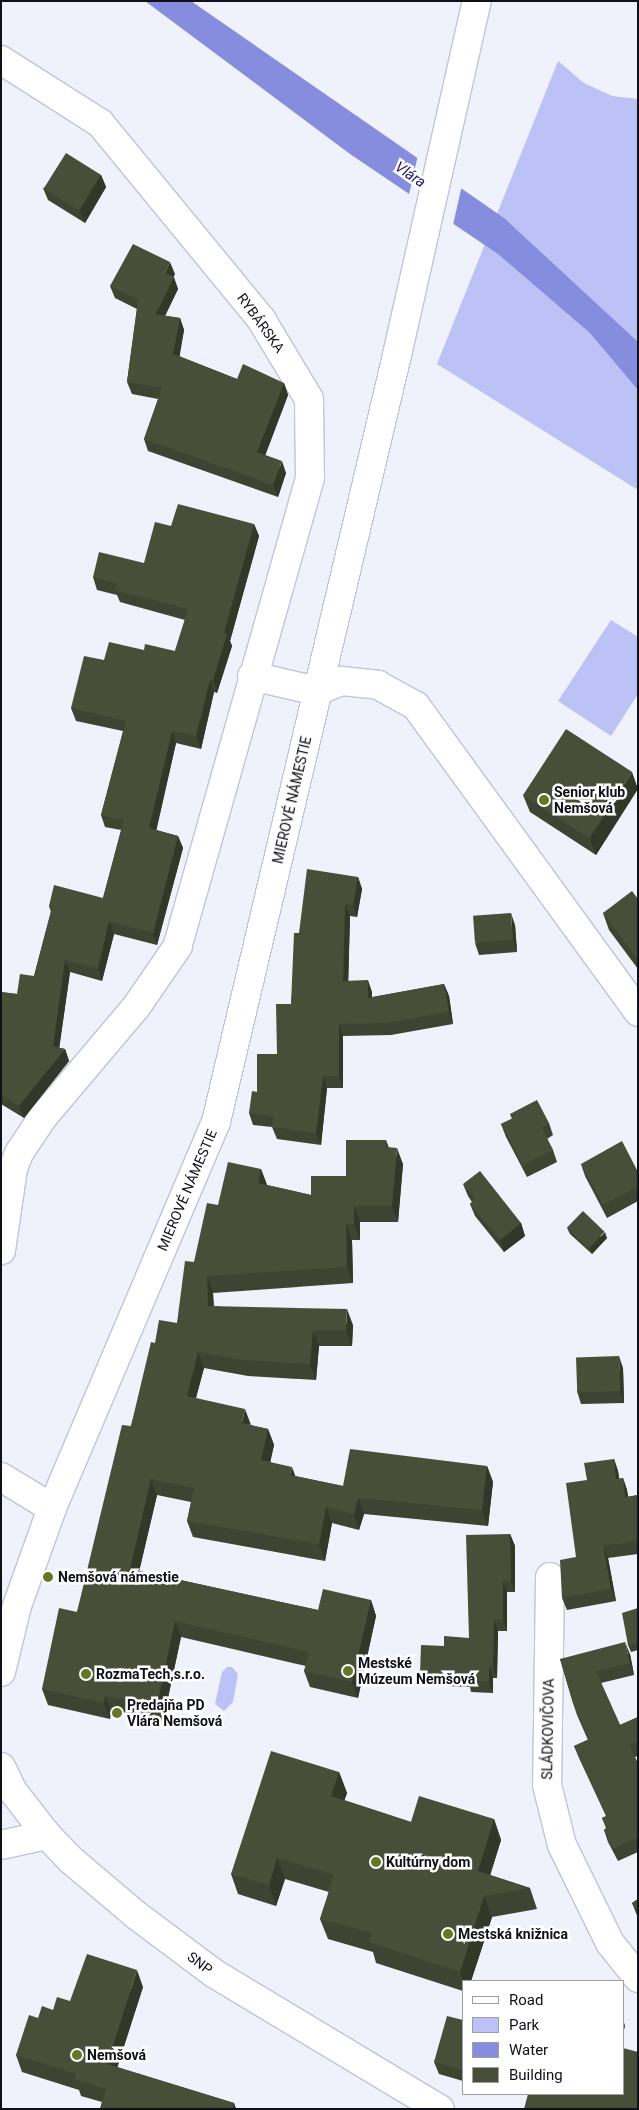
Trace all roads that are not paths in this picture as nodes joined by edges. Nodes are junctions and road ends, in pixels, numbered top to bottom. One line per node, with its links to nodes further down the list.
1 (477, 1): 4 (street, MIEROVÉ NÁMESTIE)
2 (1, 60): 3 (street, RYBÁRSKA)
3 (252, 676): 4 (street); 6 (street)
4 (317, 691): 5 (street); 8 (street, MIEROVÉ NÁMESTIE)
5 (638, 1012)
6 (1, 1250)
7 (1, 1477): 8 (street)
8 (52, 1508): 10 (street, MIEROVÉ NÁMESTIE)
9 (550, 1577): 14 (street, SLÁDKOVIČOVA)
10 (1, 1672)
11 (1, 1767): 12 (street, SNP)
12 (47, 1835): 13 (street); 15 (street, SNP)
13 (1, 1845)
14 (638, 1978)
15 (440, 2109)

